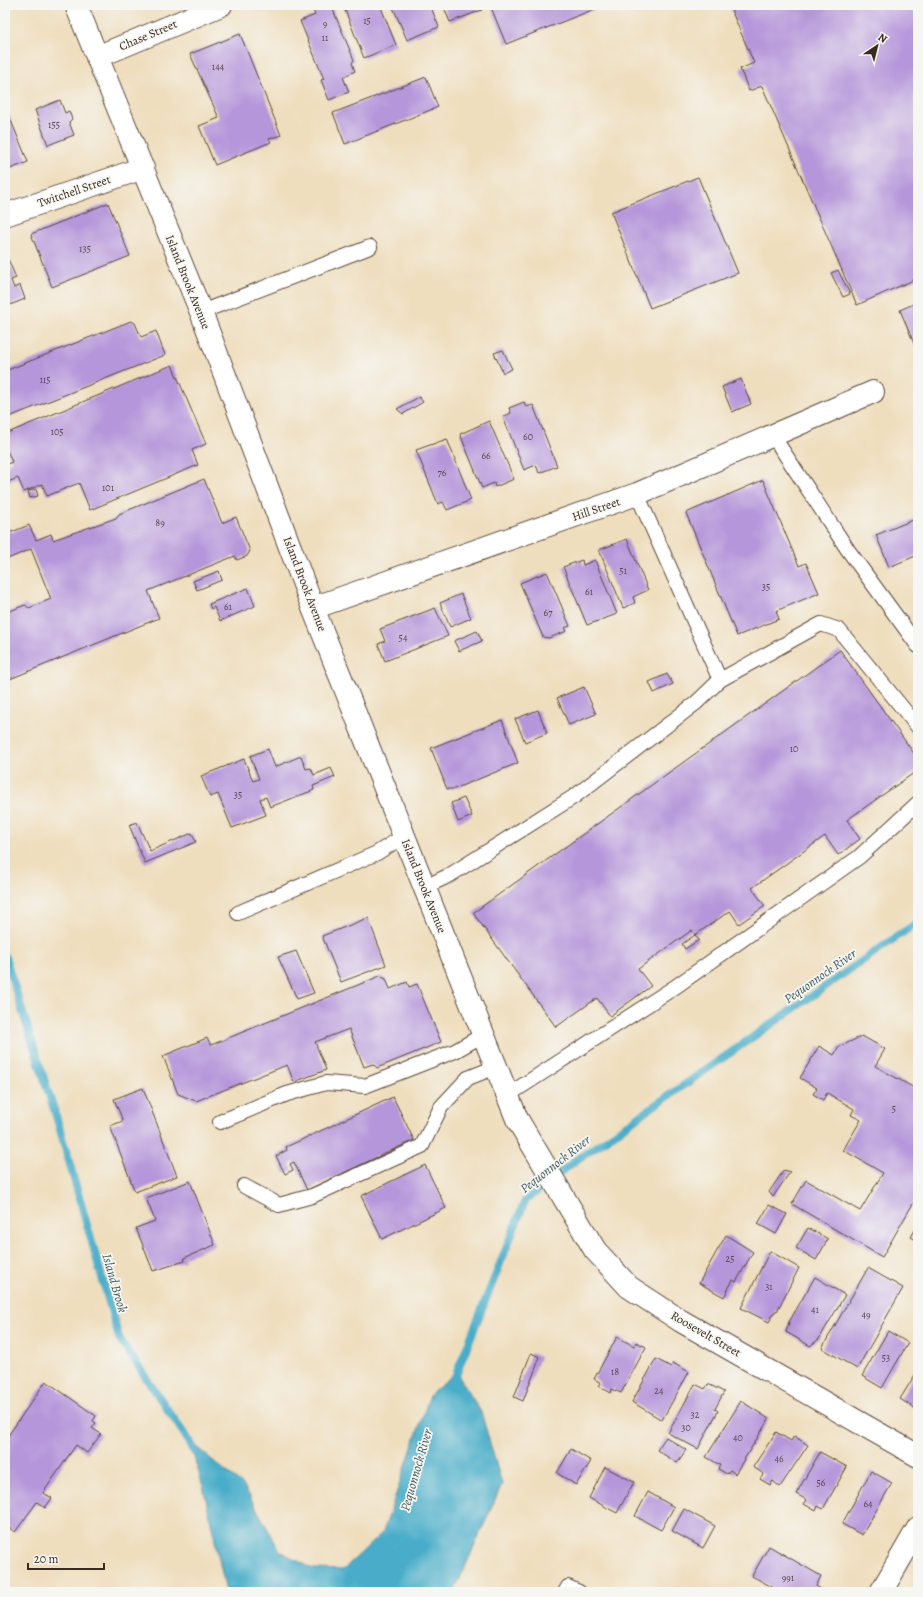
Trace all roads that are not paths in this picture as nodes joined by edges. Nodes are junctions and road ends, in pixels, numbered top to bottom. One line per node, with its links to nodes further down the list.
1 (76, 5): 3 (street, Island Brook Avenue)
2 (221, 5): 3 (street, Chase Street)
3 (97, 56): 4 (street, Island Brook Avenue)
4 (143, 168): 5 (street, Twitchell Street); 7 (street, Island Brook Avenue)
5 (5, 215)
6 (370, 247): 7 (lane)
7 (200, 312): 11 (street, Island Brook Avenue)
8 (873, 392): 9 (street, Hill Street)
9 (773, 436): 10 (street, Hill Street); 12 (lane)
10 (637, 494): 11 (street, Hill Street); 13 (lane)
11 (313, 608): 16 (street, Island Brook Avenue)
12 (918, 646)
13 (720, 680): 14 (lane); 17 (lane)
14 (918, 727)
15 (918, 804): 21 (lane)
16 (404, 836): 17 (street, Island Brook Avenue); 18 (lane)
17 (425, 887): 19 (street, Island Brook Avenue)
18 (238, 913)
19 (483, 1034): 20 (street, Island Brook Avenue); 22 (lane)
20 (496, 1067): 21 (street, Island Brook Avenue); 24 (lane)
21 (508, 1095): 23 (street, Island Brook Avenue)
22 (220, 1122)
23 (542, 1160): 25 (street, Roosevelt Street)
24 (244, 1186)
25 (918, 1456)
26 (918, 1528): 29 (street)
27 (565, 1592): 28 (lane)
28 (579, 1592)
29 (881, 1592)

